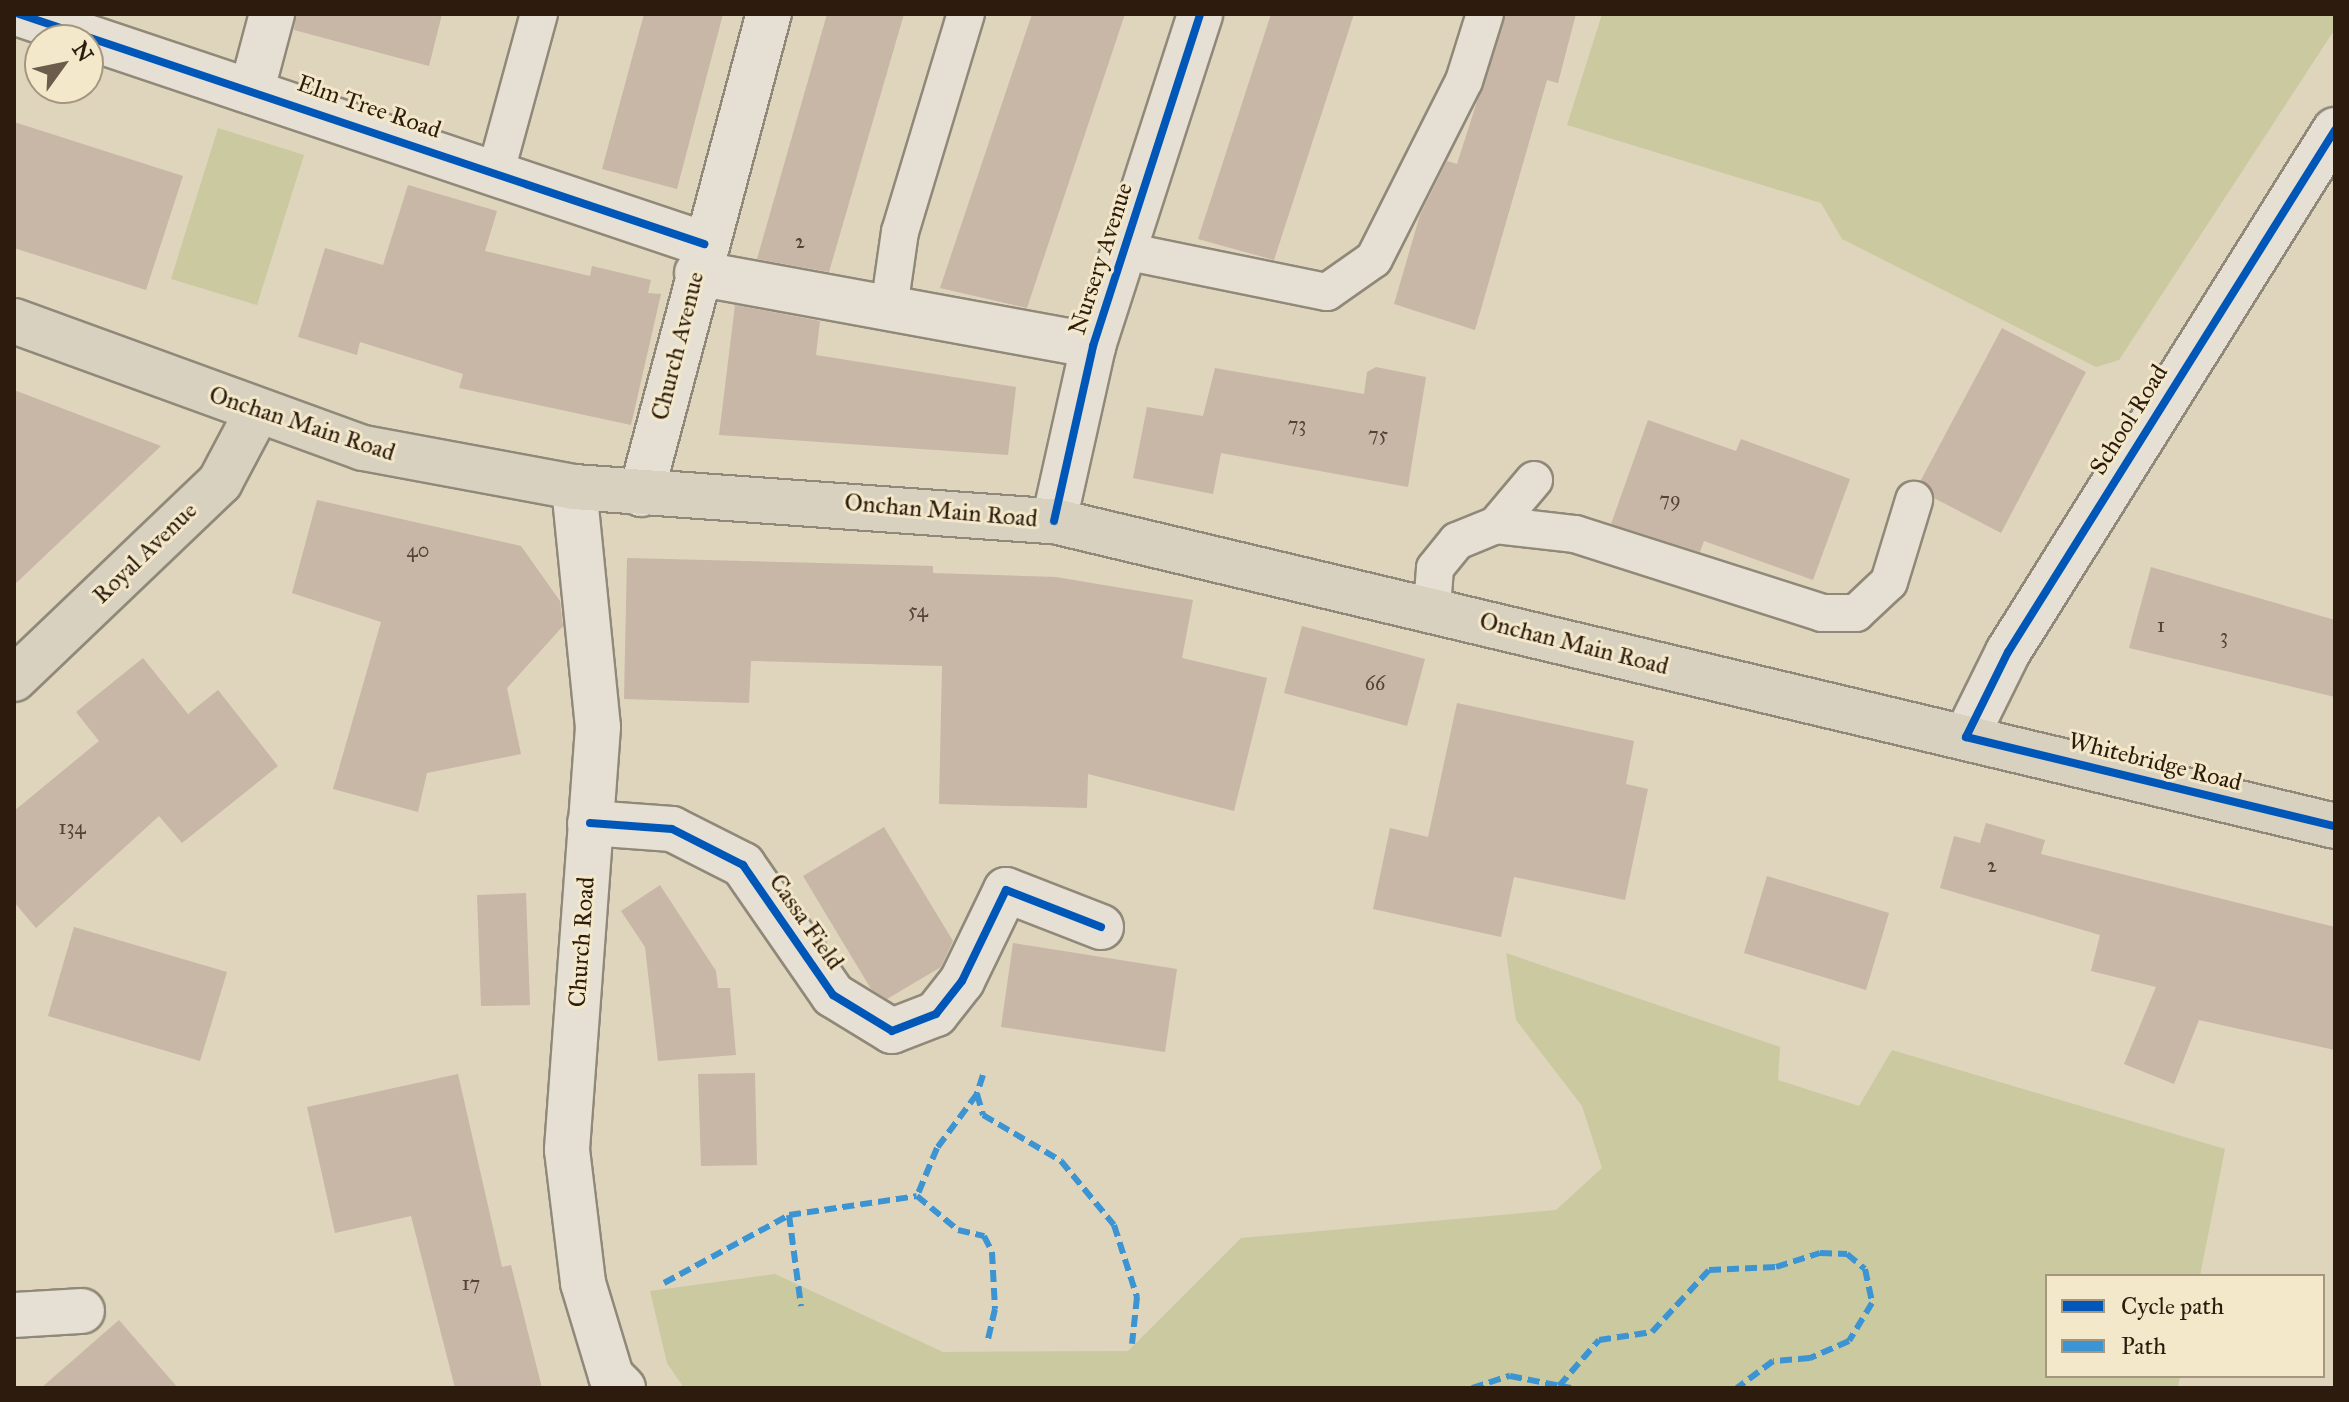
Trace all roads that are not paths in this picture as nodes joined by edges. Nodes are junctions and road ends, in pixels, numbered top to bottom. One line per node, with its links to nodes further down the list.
1 (19, 14): 8 (street, Elm Tree Road)
2 (272, 14): 8 (street)
3 (539, 14): 10 (lane)
4 (769, 14): 12 (street, Church Avenue)
5 (966, 14): 13 (lane)
6 (1200, 14): 11 (street, Nursery Avenue)
7 (1485, 14): 11 (lane)
8 (252, 89): 10 (street, Elm Tree Road)
9 (2335, 130): 25 (street, School Road)
10 (496, 171): 12 (street, Elm Tree Road)
11 (1125, 251): 15 (street, Nursery Avenue)
12 (700, 258): 13 (street, Elm Tree Road); 19 (street, Church Avenue)
13 (889, 308): 15 (street, Elm Tree Road)
14 (14, 321): 16 (main road, Onchan Main Road)
15 (1093, 346): 21 (street, Nursery Avenue)
16 (257, 412): 18 (main road, Onchan Main Road); 24 (main road, Royal Avenue)
17 (1534, 480): 22 (lane)
18 (574, 487): 19 (main road, Onchan Main Road); 26 (street, Church Road)
19 (641, 494): 21 (main road, Onchan Main Road)
20 (1914, 500): 22 (lane)
21 (1054, 521): 23 (main road, Onchan Main Road)
22 (1496, 525): 23 (lane)
23 (1432, 608): 25 (main road, Onchan Main Road)
24 (14, 679)
25 (1966, 737): 27 (main road, Whitebridge Road)
26 (590, 823): 28 (street, Cassa Field); 31 (street, Church Road)
27 (2335, 826)
28 (1101, 927)
29 (82, 1311): 30 (street)
30 (14, 1315)
31 (623, 1388)

